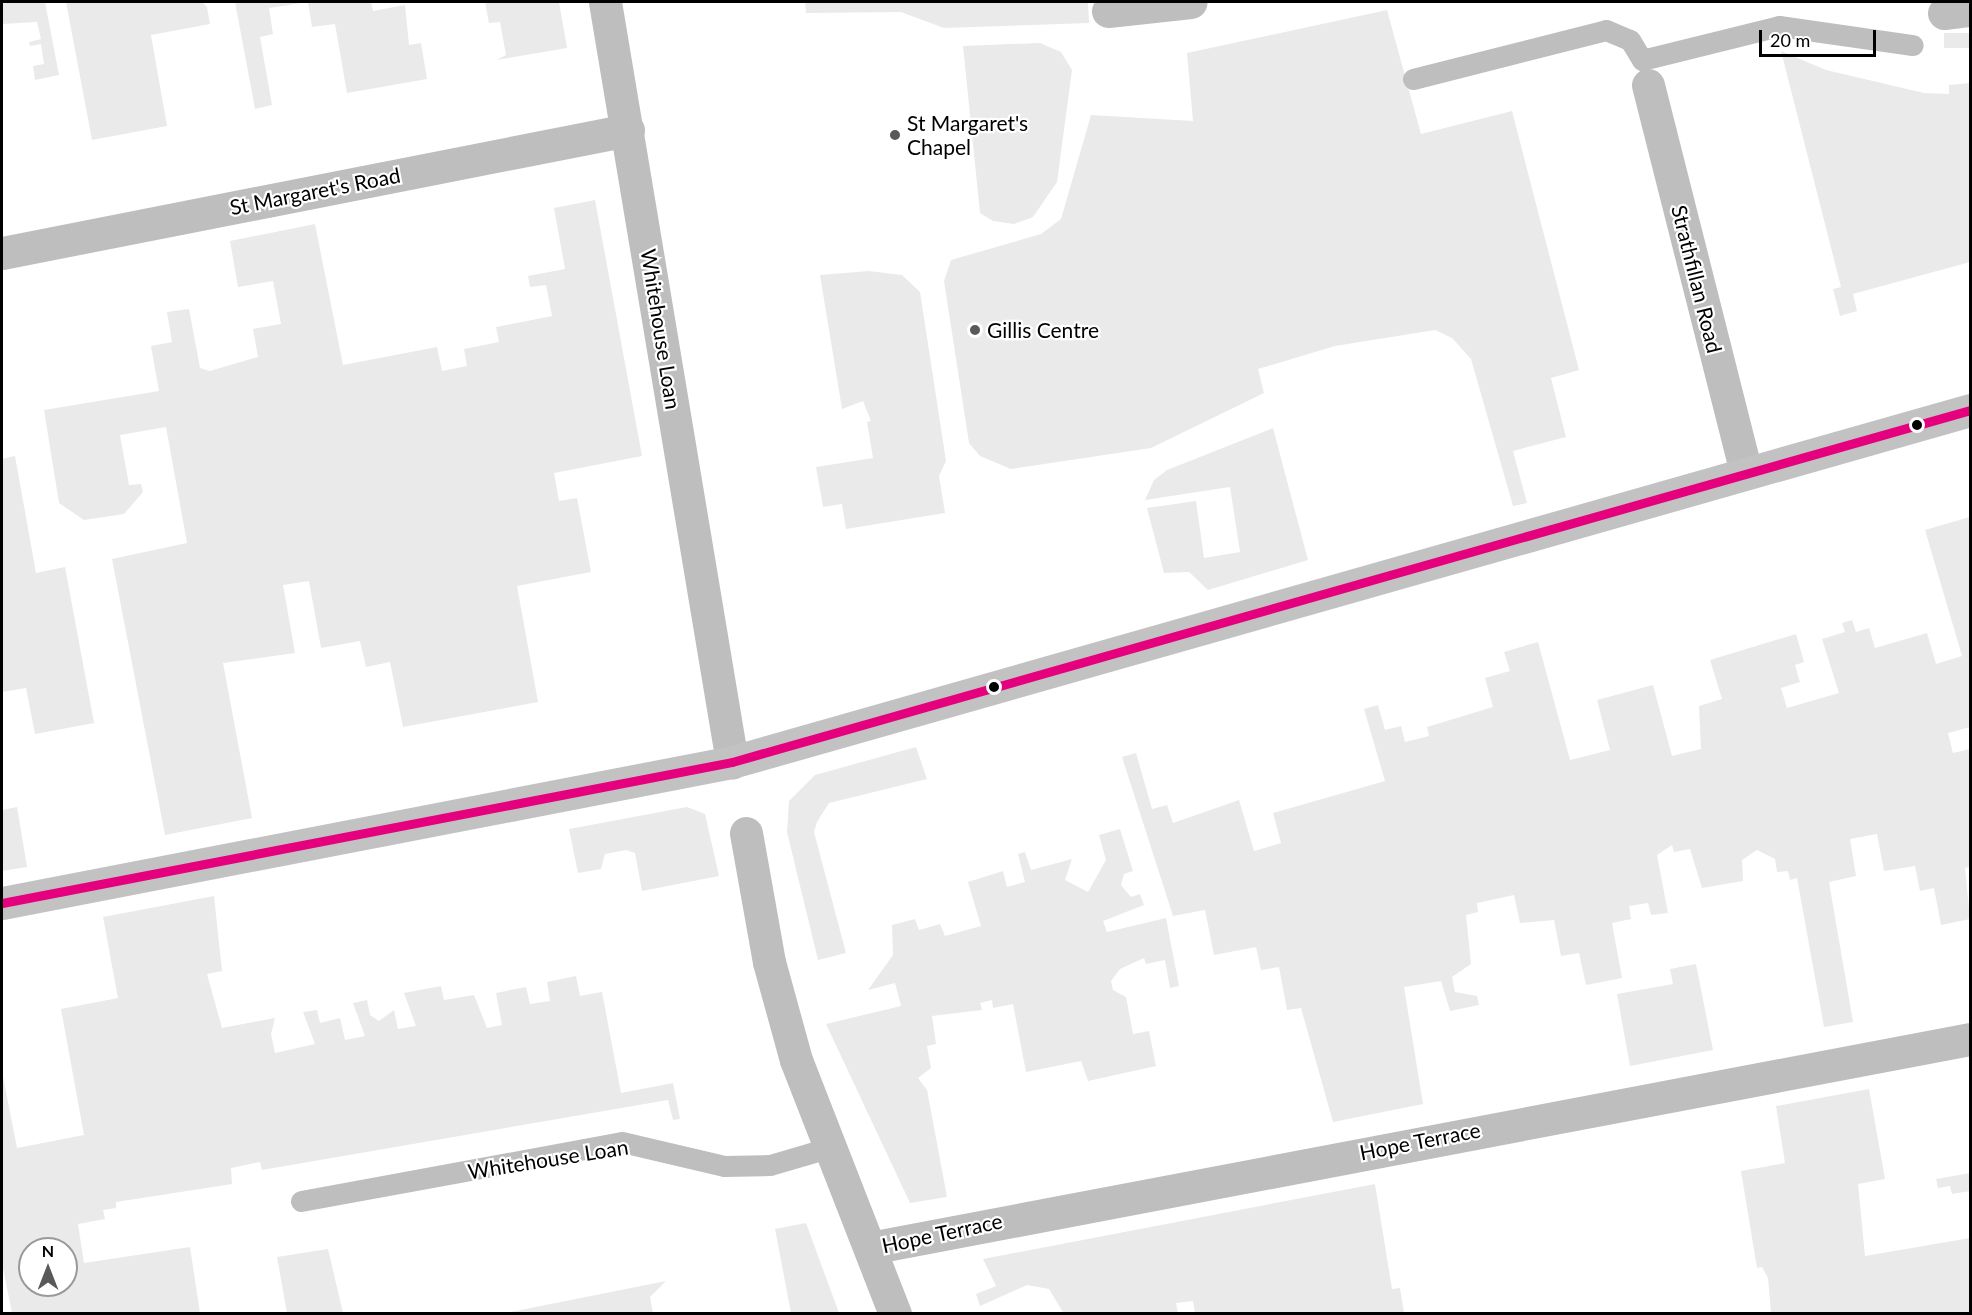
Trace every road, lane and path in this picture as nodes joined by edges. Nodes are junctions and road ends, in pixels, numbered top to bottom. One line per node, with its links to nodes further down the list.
1 (605, 2): 7 (street, Whitehouse Loan)
2 (1191, 2): 3 (street)
3 (1108, 11)
4 (1913, 45): 5 (lane)
5 (1645, 72): 6 (lane); 10 (street, Strathfillan Road)
6 (1413, 79)
7 (628, 129): 8 (street, St Margaret's Road); 11 (street, Whitehouse Loan)
8 (2, 253)
9 (1971, 410): 10 (street)
10 (1746, 473): 11 (street)
11 (732, 762): 13 (street)
12 (746, 833): 15 (street)
13 (2, 903)
14 (1971, 1039): 17 (street, Hope Terrace)
15 (828, 1149): 16 (lane, Whitehouse Loan); 17 (street)
16 (301, 1201)
17 (870, 1248): 18 (street)
18 (895, 1314)

